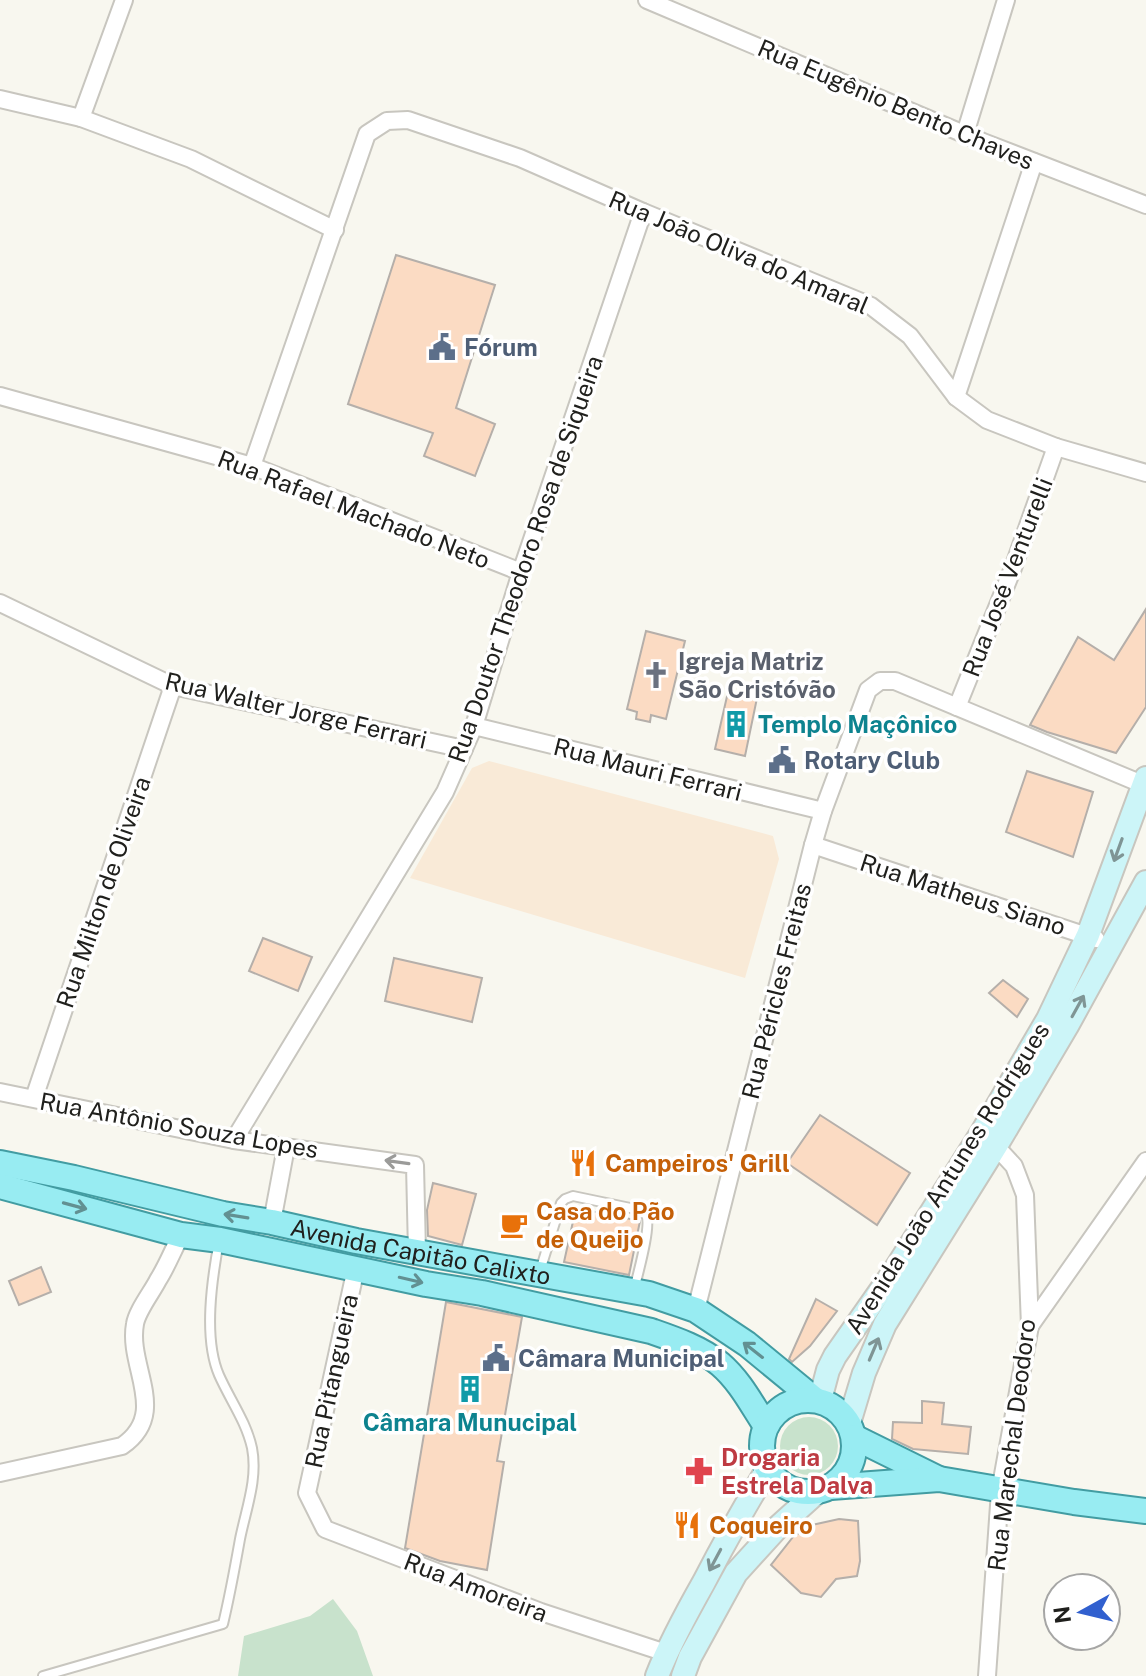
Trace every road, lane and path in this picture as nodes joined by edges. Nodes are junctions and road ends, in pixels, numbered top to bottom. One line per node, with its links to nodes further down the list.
1 (124, 0): 5 (street)
2 (647, 0): 6 (street, Rua Eugênio Bento Chaves)
3 (1006, 0): 6 (street)
4 (0, 99): 5 (street)
5 (81, 118): 10 (street)
6 (965, 134): 7 (street, Rua Eugênio Bento Chaves)
7 (1034, 162): 8 (street, Rua Eugênio Bento Chaves); 12 (street)
8 (1146, 205)
9 (643, 212): 10 (street, Rua João Oliva do Amaral); 12 (street, Rua João Oliva do Amaral); 16 (street, Rua Doutor Theodoro Rosa de Siqueira)
10 (335, 230): 14 (street)
11 (0, 396): 14 (street, Rua Rafael Machado Neto)
12 (956, 397): 13 (street, Rua João Oliva do Amaral)
13 (1056, 447): 15 (street, Rua João Oliva do Amaral); 19 (street, Rua José Venturelli)
14 (252, 466): 16 (street, Rua Rafael Machado Neto)
15 (1144, 466)
16 (521, 572): 20 (street, Rua Doutor Theodoro Rosa de Siqueira)
17 (0, 603): 18 (street, Rua Walter Jorge Ferrari)
18 (173, 686): 21 (street, Rua Walter Jorge Ferrari); 29 (street, Rua Milton de Oliveira)
19 (957, 707): 22 (street); 23 (street, Rua Péricles Freitas)
20 (474, 726): 21 (street, Rua Doutor Theodoro Rosa de Siqueira); 23 (street, Rua Mauri Ferrari)
21 (464, 749): 30 (street, Rua Doutor Theodoro Rosa de Siqueira)
22 (1144, 781): 26 (street, Avenida João Antunes Rodrigues, one-way to 26)
23 (823, 811): 24 (street, Rua Péricles Freitas)
24 (813, 845): 26 (street, Rua Matheus Siano); 43 (street, Rua Péricles Freitas)
25 (1146, 882): 27 (street, Avenida João Antunes Rodrigues)
26 (1088, 935): 27 (street, Rua Matheus Siano); 31 (street, Avenida João Antunes Rodrigues)
27 (1111, 946): 31 (street, Avenida João Antunes Rodrigues, one-way to 27)
28 (0, 1092): 29 (street, Rua Antônio Souza Lopes)
29 (34, 1098): 30 (street, Rua Antônio Souza Lopes)
30 (234, 1140): 32 (street, Rua Antônio Souza Lopes)
31 (989, 1140): 44 (street, Rua Marechal Deodoro); 45 (street, Avenida João Antunes Rodrigues); 47 (street, Avenida João Antunes Rodrigues, one-way to 31)
32 (286, 1147): 36 (street); 39 (street, Rua Antônio Souza Lopes, one-way to 32)
33 (1146, 1161): 44 (street)
34 (0, 1163): 36 (main road, Avenida Capitão Calixto, one-way to 34)
35 (0, 1186): 37 (main road, Avenida Capitão Calixto, one-way to 37)
36 (272, 1222): 39 (main road, Avenida Capitão Calixto)
37 (181, 1235): 38 (main road, Avenida Capitão Calixto); 49 (street)
38 (220, 1240): 40 (main road, Avenida Capitão Calixto); 58 (lane)
39 (417, 1252): 41 (main road, Avenida Capitão Calixto)
40 (356, 1268): 46 (main road, Avenida Capitão Calixto, one-way to 46); 53 (street, Rua Pitangueira)
41 (540, 1274): 42 (main road, Avenida Capitão Calixto); 42 (lane)
42 (634, 1291): 43 (main road, Avenida Capitão Calixto)
43 (696, 1310): 45 (main road, Avenida Capitão Calixto, one-way to 43)
44 (1030, 1326): 52 (street, Rua Marechal Deodoro)
45 (817, 1400): 46 (main road); 47 (main road)
46 (766, 1426): 48 (main road)
47 (852, 1430): 50 (main road); 51 (main road)
48 (768, 1468): 51 (main road); 55 (street, one-way to 55)
49 (0, 1473)
50 (939, 1479): 51 (main road); 52 (main road)
51 (824, 1489): 56 (street)
52 (1000, 1491): 54 (main road); 61 (street, Rua Marechal Deodoro)
53 (307, 1493): 57 (street, Rua Amoreira)
54 (1146, 1511)
55 (693, 1601): 56 (street); 57 (street)
56 (713, 1612): 60 (street)
57 (666, 1653): 59 (street)
58 (43, 1676)
59 (657, 1676)
60 (683, 1676)
61 (987, 1676)

